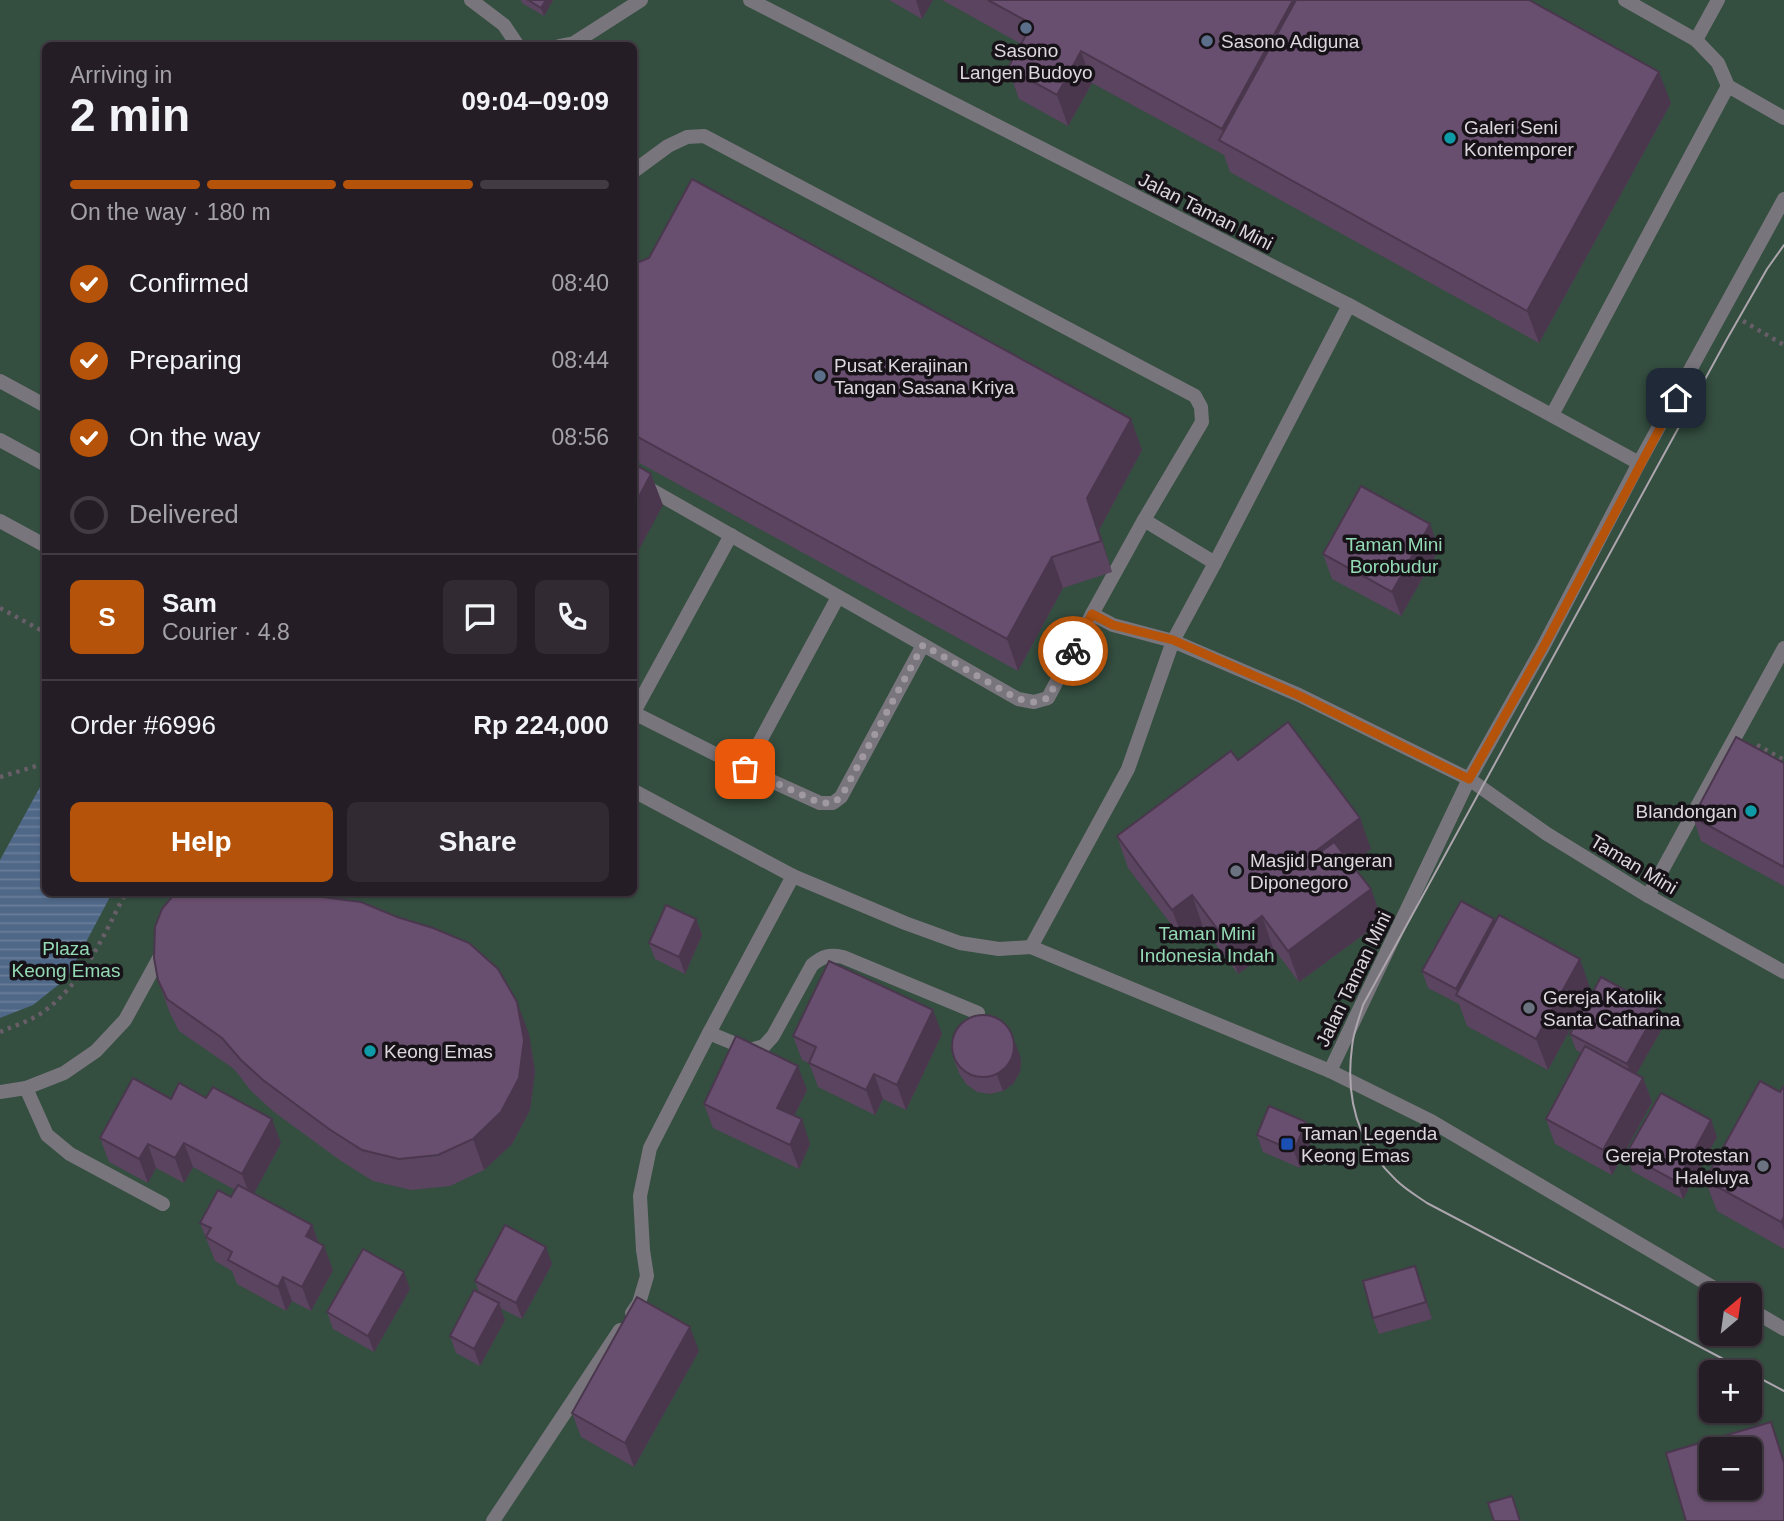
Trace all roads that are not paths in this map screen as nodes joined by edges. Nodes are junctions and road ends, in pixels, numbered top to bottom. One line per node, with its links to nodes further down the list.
1 (471, 0): 7 (lane)
2 (641, 0): 8 (lane)
3 (750, 0): 13 (lane, Jalan Taman Mini)
4 (1625, 0): 6 (lane)
5 (1718, 0): 6 (lane)
6 (1696, 40): 9 (lane)
7 (515, 42)
8 (576, 42)
9 (1728, 86): 10 (lane); 16 (lane)
10 (1784, 118)
11 (637, 169): 21 (lane)
12 (1784, 199): 19 (lane, Jalan Taman Mini)
13 (1349, 305): 16 (lane, Jalan Taman Mini); 25 (lane)
14 (0, 381): 15 (lane)
15 (42, 404)
16 (1552, 415): 19 (lane, Jalan Taman Mini)
17 (0, 440): 18 (lane)
18 (42, 463)
19 (1639, 463): 34 (lane, Jalan Taman Mini)
20 (637, 482): 23 (lane)
21 (1144, 520): 25 (lane); 27 (lane)
22 (0, 521): 24 (lane)
23 (731, 535): 26 (lane); 31 (lane)
24 (42, 544)
25 (1215, 563): 28 (lane)
26 (838, 597): 29 (lane); 33 (lane)
27 (1092, 614): 28 (lane, Taman Mini); 29 (lane)
28 (1173, 640): 34 (lane, Taman Mini); 39 (lane)
29 (923, 645): 33 (lane)
30 (1784, 648): 37 (lane)
31 (637, 707)
32 (637, 714): 33 (lane)
33 (745, 769)
34 (1469, 779): 37 (lane, Taman Mini); 43 (lane, Jalan Taman Mini)
35 (637, 793): 36 (lane)
36 (793, 876): 39 (lane); 42 (lane)
37 (1648, 896): 40 (lane, Taman Mini)
38 (169, 938): 44 (lane)
39 (1031, 947): 43 (lane)
40 (1784, 972)
41 (978, 1013): 42 (lane)
42 (709, 1033): 50 (lane)
43 (1330, 1071): 47 (lane, Jalan Taman Mini)
44 (26, 1088): 45 (lane); 46 (lane)
45 (0, 1093)
46 (163, 1203)
47 (1706, 1283)
48 (1762, 1316): 49 (lane)
49 (1784, 1329)
50 (493, 1521)

